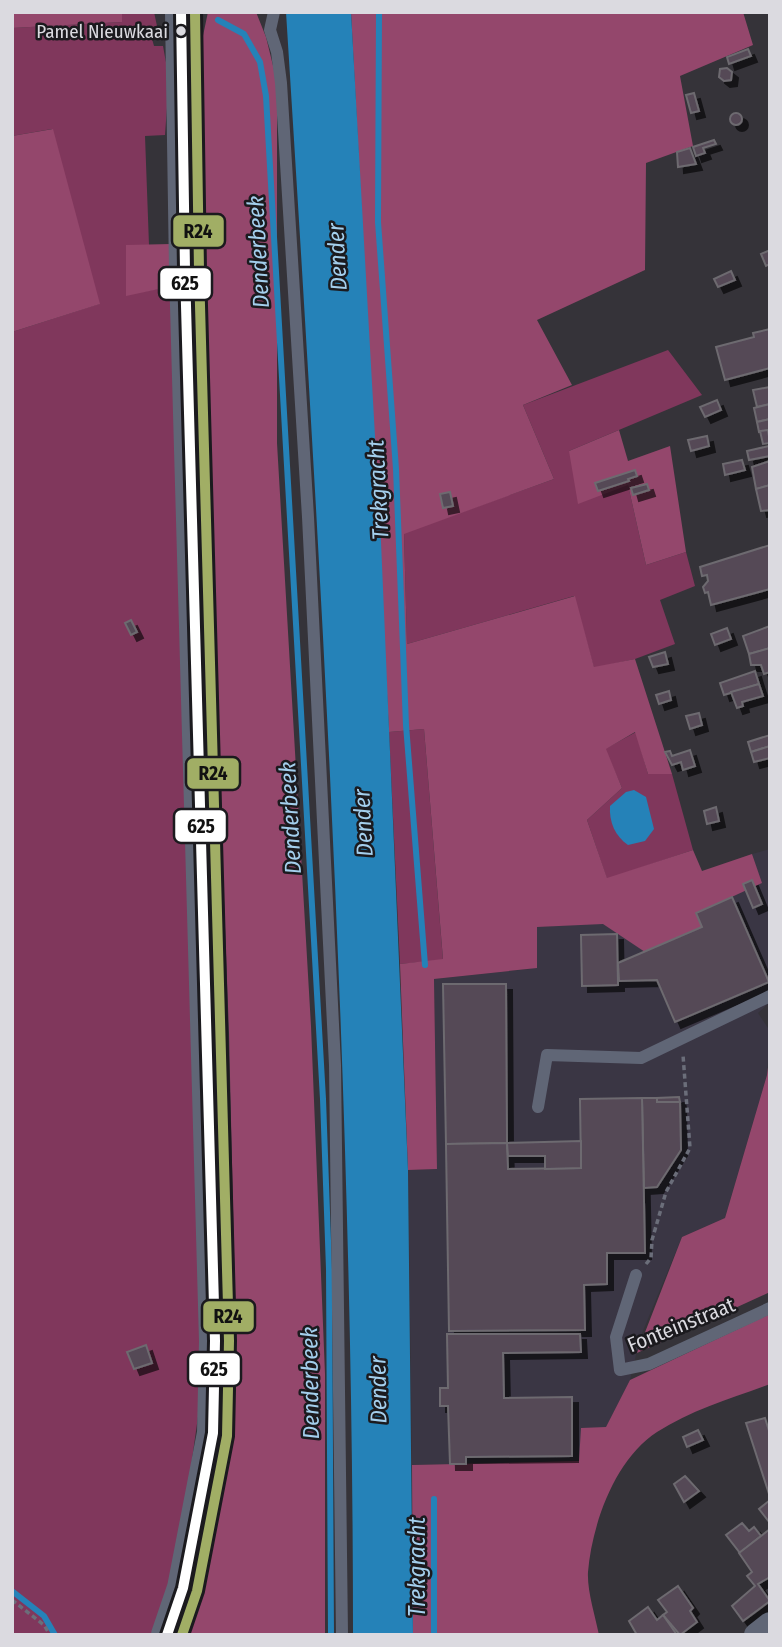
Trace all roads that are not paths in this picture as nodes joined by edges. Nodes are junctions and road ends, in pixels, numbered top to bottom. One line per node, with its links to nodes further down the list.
1 (181, 12): 8 (street)
2 (274, 12): 9 (lane)
3 (770, 996): 4 (lane)
4 (538, 1107)
5 (636, 1275): 6 (lane, Fonteinstraat)
6 (770, 1308)
7 (770, 1624): 10 (street)
8 (167, 1635)
9 (342, 1635)
10 (756, 1635)

